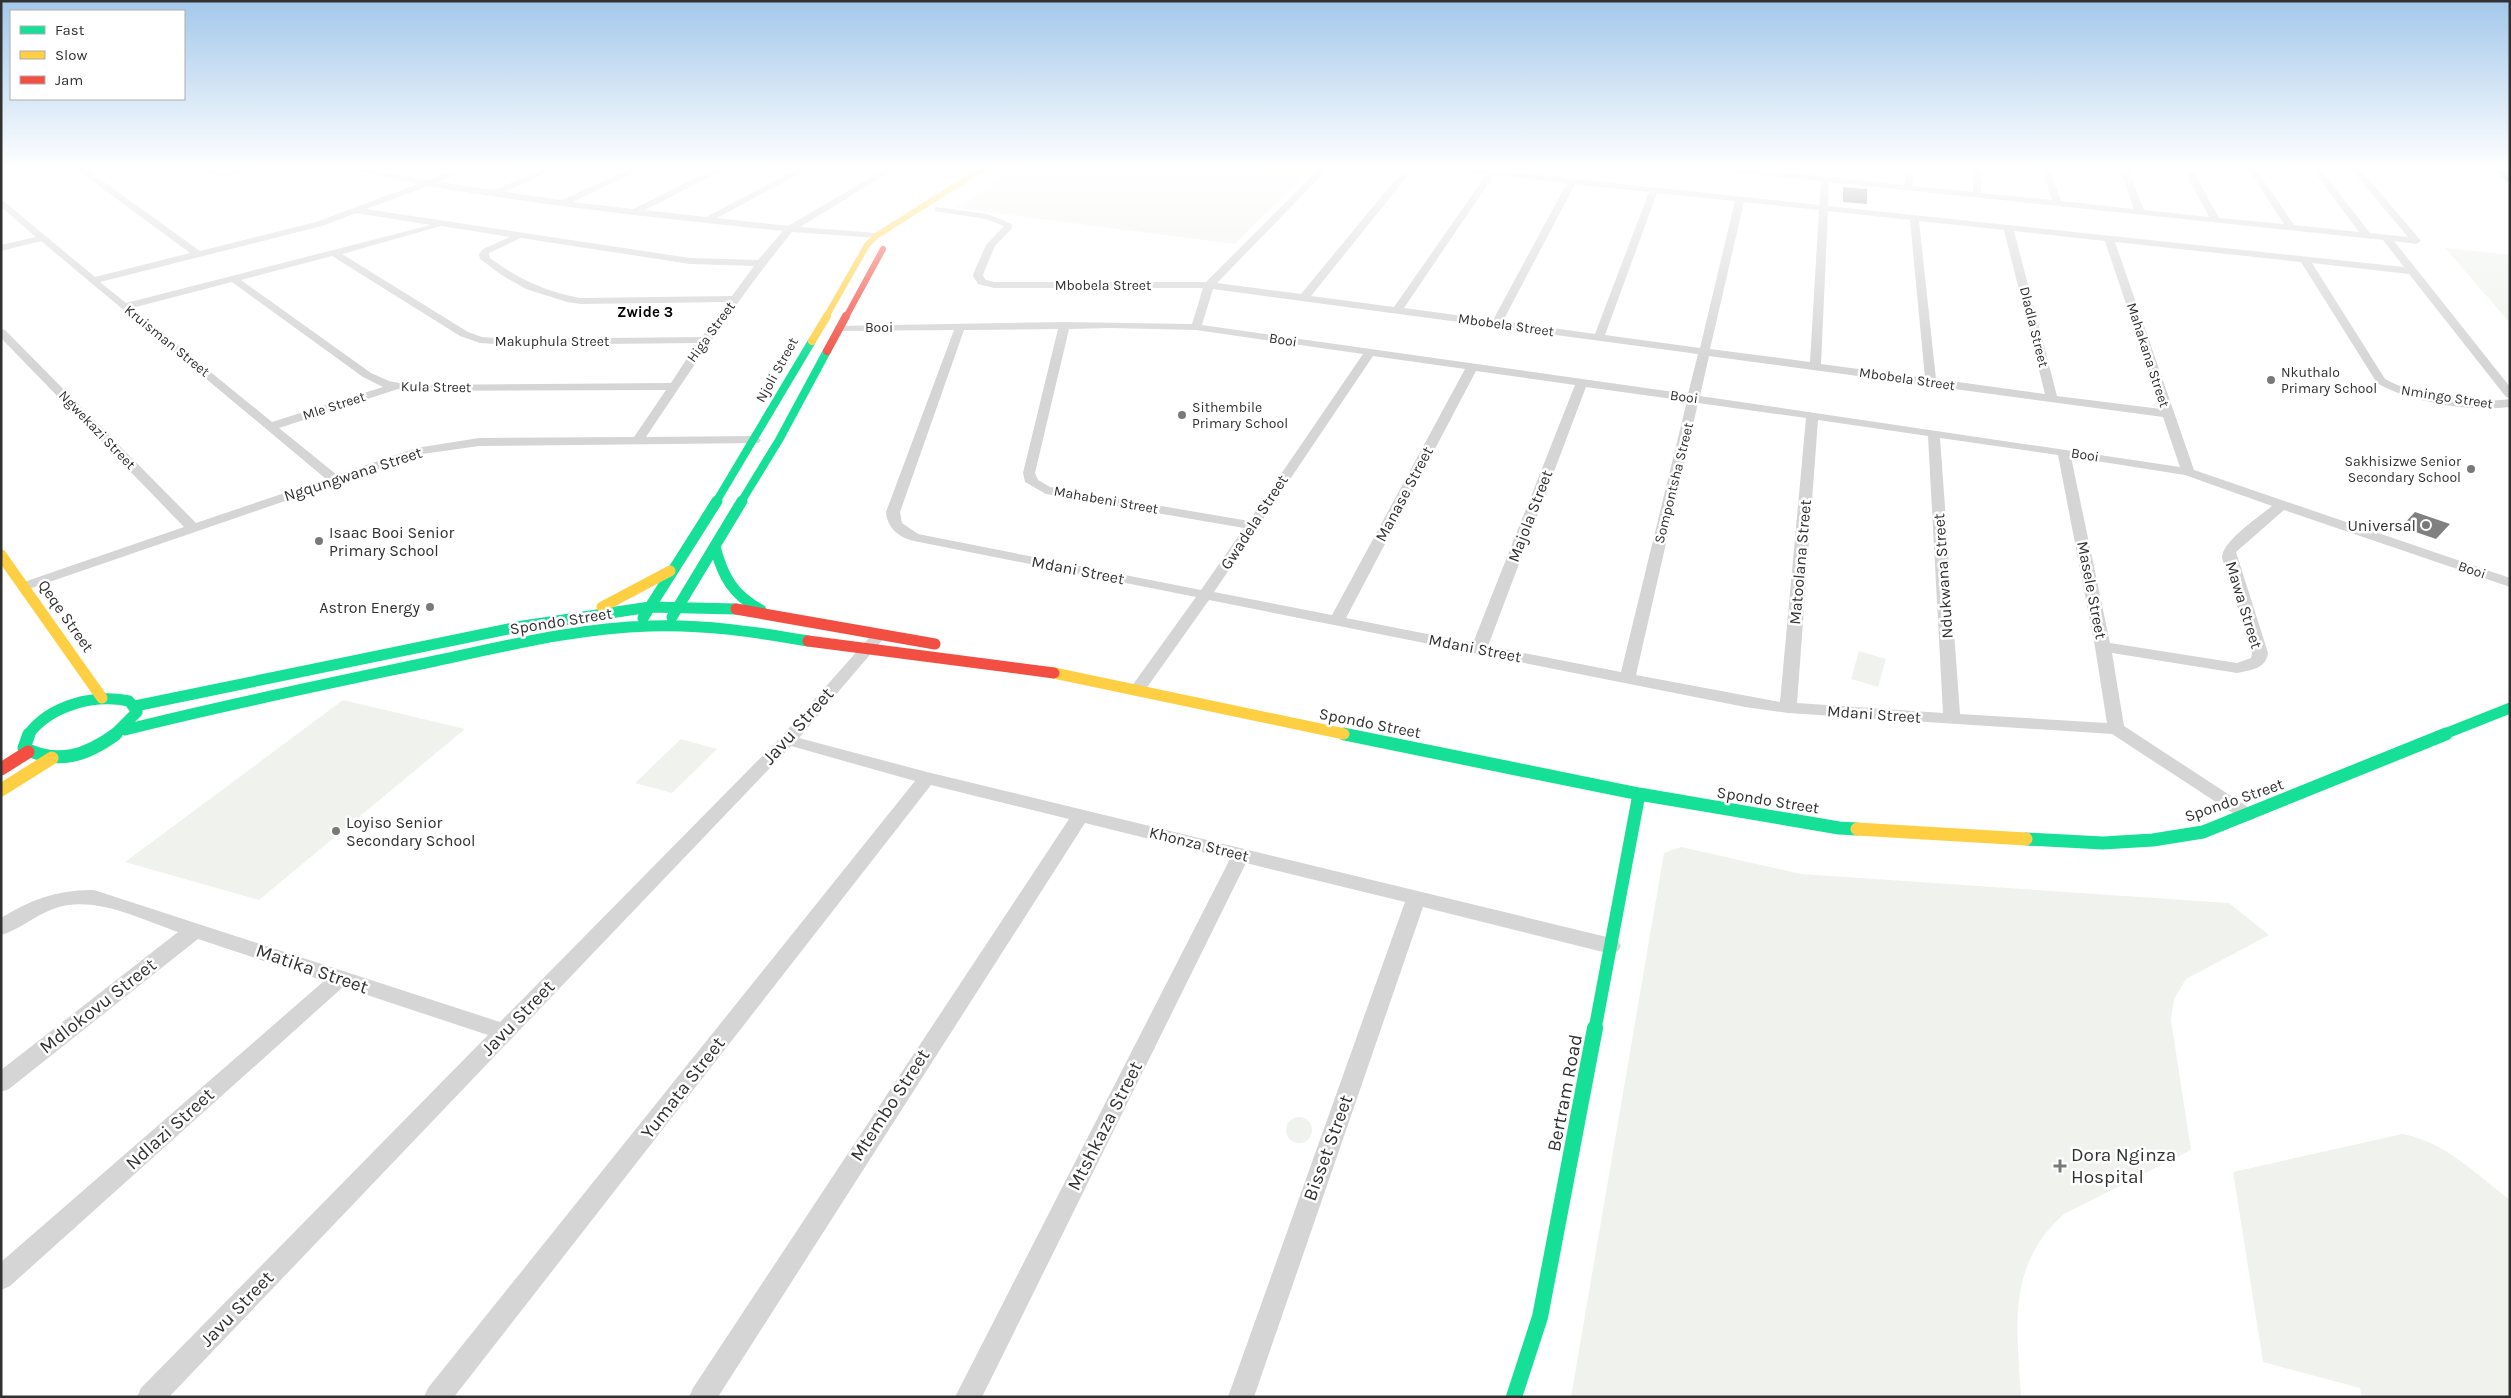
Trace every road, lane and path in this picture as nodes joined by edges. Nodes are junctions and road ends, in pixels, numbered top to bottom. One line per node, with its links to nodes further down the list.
1 (40, 234): 26 (street, Kruisman Street)
2 (170, 234): 31 (street)
3 (281, 234): 31 (street)
4 (405, 234): 30 (street)
5 (508, 234): 23 (street)
6 (785, 234): 33 (street, Higa Street)
7 (854, 234): 24 (street)
8 (879, 234): 24 (main road, Njoli Street)
9 (898, 234): 46 (main road)
10 (1003, 234): 37 (street, Mbobela Street)
11 (1259, 234): 37 (street)
12 (1355, 234): 38 (street)
13 (1450, 234): 41 (street)
14 (1544, 234): 42 (street)
15 (1637, 234): 48 (street)
16 (1732, 234): 50 (street, Sompontsha Street)
17 (1823, 234): 52 (street)
18 (1916, 234): 55 (street)
19 (2010, 234): 60 (street, Dladla Street)
20 (2074, 234): 27 (street)
21 (2348, 234): 25 (street)
22 (2410, 234): 28 (street)
23 (519, 236): 33 (street); 39 (street)
24 (876, 236): 67 (main road, Njoli Street)
25 (2367, 236): 28 (street)
26 (44, 238): 29 (street); 36 (street, Kruisman Street)
27 (2109, 238): 32 (street); 62 (street, Mahakana Street)
28 (2386, 238): 34 (street, Nmingo Street)
29 (1, 248)
30 (334, 253): 35 (street); 49 (street, Makuphula Street)
31 (199, 255): 36 (street)
32 (2304, 259): 34 (street); 61 (street, Nmingo Street)
33 (761, 263): 39 (street, Higa Street)
34 (2412, 271): 58 (street, Nmingo Street)
35 (234, 279): 40 (street); 56 (street, Kula Street)
36 (95, 280): 40 (street, Kruisman Street)
37 (1209, 285): 38 (street, Mbobela Street); 45 (street)
38 (1304, 297): 41 (street, Mbobela Street)
39 (735, 299): 49 (street, Higa Street)
40 (124, 307): 64 (street, Kruisman Street)
41 (1397, 310): 42 (street, Mbobela Street)
42 (1496, 324): 48 (street, Mbobela Street)
43 (1064, 325): 44 (street, Booi); 45 (street, Booi); 72 (street, Mahabeni Street)
44 (960, 327): 46 (street, Booi); 79 (street, Mdani Street)
45 (1196, 327): 51 (street, Booi)
46 (839, 328): 74 (main road)
47 (1, 332): 73 (street, Ngwekazi Street)
48 (1599, 337): 50 (street, Mbobela Street)
49 (705, 340): 57 (street, Higa Street)
50 (1703, 352): 52 (street, Mbobela Street); 59 (street, Sompontsha Street)
51 (1369, 353): 53 (street, Booi); 72 (street, Gwadela Street)
52 (1815, 366): 55 (street, Mbobela Street)
53 (1472, 367): 54 (street, Booi); 84 (street, Manase Street)
54 (1582, 382): 59 (street, Booi); 89 (street, Majola Street)
55 (1931, 382): 60 (street, Mbobela Street)
56 (396, 386): 57 (street, Kula Street); 64 (street, Mle Street)
57 (672, 386): 66 (street, Higa Street)
58 (2510, 395)
59 (1695, 398): 63 (street, Booi); 92 (street, Sompontsha Street)
60 (2052, 398): 62 (street, Mbobela Street)
61 (2510, 403)
62 (2168, 414): 69 (street, Mahakana Street)
63 (1812, 416): 65 (street, Booi); 96 (street, Matoolana Street)
64 (271, 426): 70 (street, Kruisman Street)
65 (1934, 433): 68 (street, Booi); 98 (street, Ndukwana Street)
66 (638, 440): 67 (street, Ngqungwana Street); 70 (street, Ngqungwana Street)
67 (755, 440): 76 (main road, Njoli Street)
68 (2064, 452): 69 (street, Booi); 88 (street, Masele Street)
69 (2188, 472): 71 (street, Booi)
70 (334, 479): 73 (street, Ngqungwana Street)
71 (2282, 505): 77 (street, Booi); 88 (street, Mawa Street)
72 (1251, 526): 79 (street, Gwadela Street)
73 (193, 528): 78 (street, Ngqungwana Street)
74 (715, 547): 81 (main road); 82 (main road)
75 (1, 555): 78 (main road, Qeqe Street)
76 (675, 568): 80 (main road, Njoli Street); 83 (main road)
77 (2510, 583)
78 (26, 586): 94 (main road, Qeqe Street)
79 (1205, 595): 84 (street, Mdani Street); 93 (street, Gwadela Street)
80 (650, 607): 81 (main road, Spondo Street); 83 (main road, Spondo Street); 85 (main road, Njoli Street)
81 (679, 607): 82 (main road, Spondo Street); 86 (main road)
82 (768, 613): 87 (main road, Spondo Street)
83 (583, 616): 95 (main road, Spondo Street)
84 (1337, 622): 89 (street, Mdani Street)
85 (638, 626): 86 (main road, Spondo Street); 100 (main road, Spondo Street)
86 (667, 626): 90 (main road, Spondo Street)
87 (880, 634): 90 (street, Javu Street); 91 (main road, Spondo Street)
88 (2103, 646): 99 (street, Masele Street)
89 (1479, 649): 92 (street, Mdani Street)
90 (864, 651): 91 (main road, Spondo Street); 101 (street, Javu Street)
91 (1009, 664): 93 (main road, Spondo Street)
92 (1627, 679): 96 (street, Mdani Street)
93 (1137, 690): 107 (main road, Spondo Street)
94 (102, 698): 95 (main road); 102 (main road)
95 (135, 706): 100 (main road)
96 (1788, 708): 98 (street, Mdani Street)
97 (2510, 708): 109 (main road, Spondo Street)
98 (1952, 719): 99 (street, Mdani Street)
99 (2116, 729): 109 (street, Mdani Street)
100 (125, 730): 103 (main road, Spondo Street)
101 (788, 740): 105 (street, Khonza Street); 117 (street, Javu Street)
102 (28, 752): 103 (main road); 104 (main road)
103 (52, 758): 106 (main road)
104 (1, 769)
105 (927, 778): 108 (street, Khonza Street); 121 (street, Yumata Street)
106 (1, 790)
107 (1639, 794): 109 (main road, Spondo Street); 115 (main road, Bertram Road)
108 (1081, 815): 110 (street, Khonza Street); 122 (street, Mtembo Street)
109 (2248, 815)
110 (1241, 855): 111 (street, Khonza Street); 123 (street, Mtshkaza Street)
111 (1416, 899): 115 (street, Khonza Street); 124 (street, Bisset Street)
112 (120, 905): 113 (street); 114 (street, Matika Street)
113 (1, 928)
114 (195, 930): 116 (street, Matika Street); 118 (street, Mdlokovu Street)
115 (1611, 946): 125 (main road, Bertram Road)
116 (339, 979): 117 (street, Matika Street); 119 (street, Ndlazi Street)
117 (504, 1032): 120 (street, Javu Street)
118 (1, 1083)
119 (1, 1278)
120 (150, 1397)
121 (437, 1397)
122 (702, 1397)
123 (968, 1397)
124 (1241, 1397)
125 (1514, 1397)

